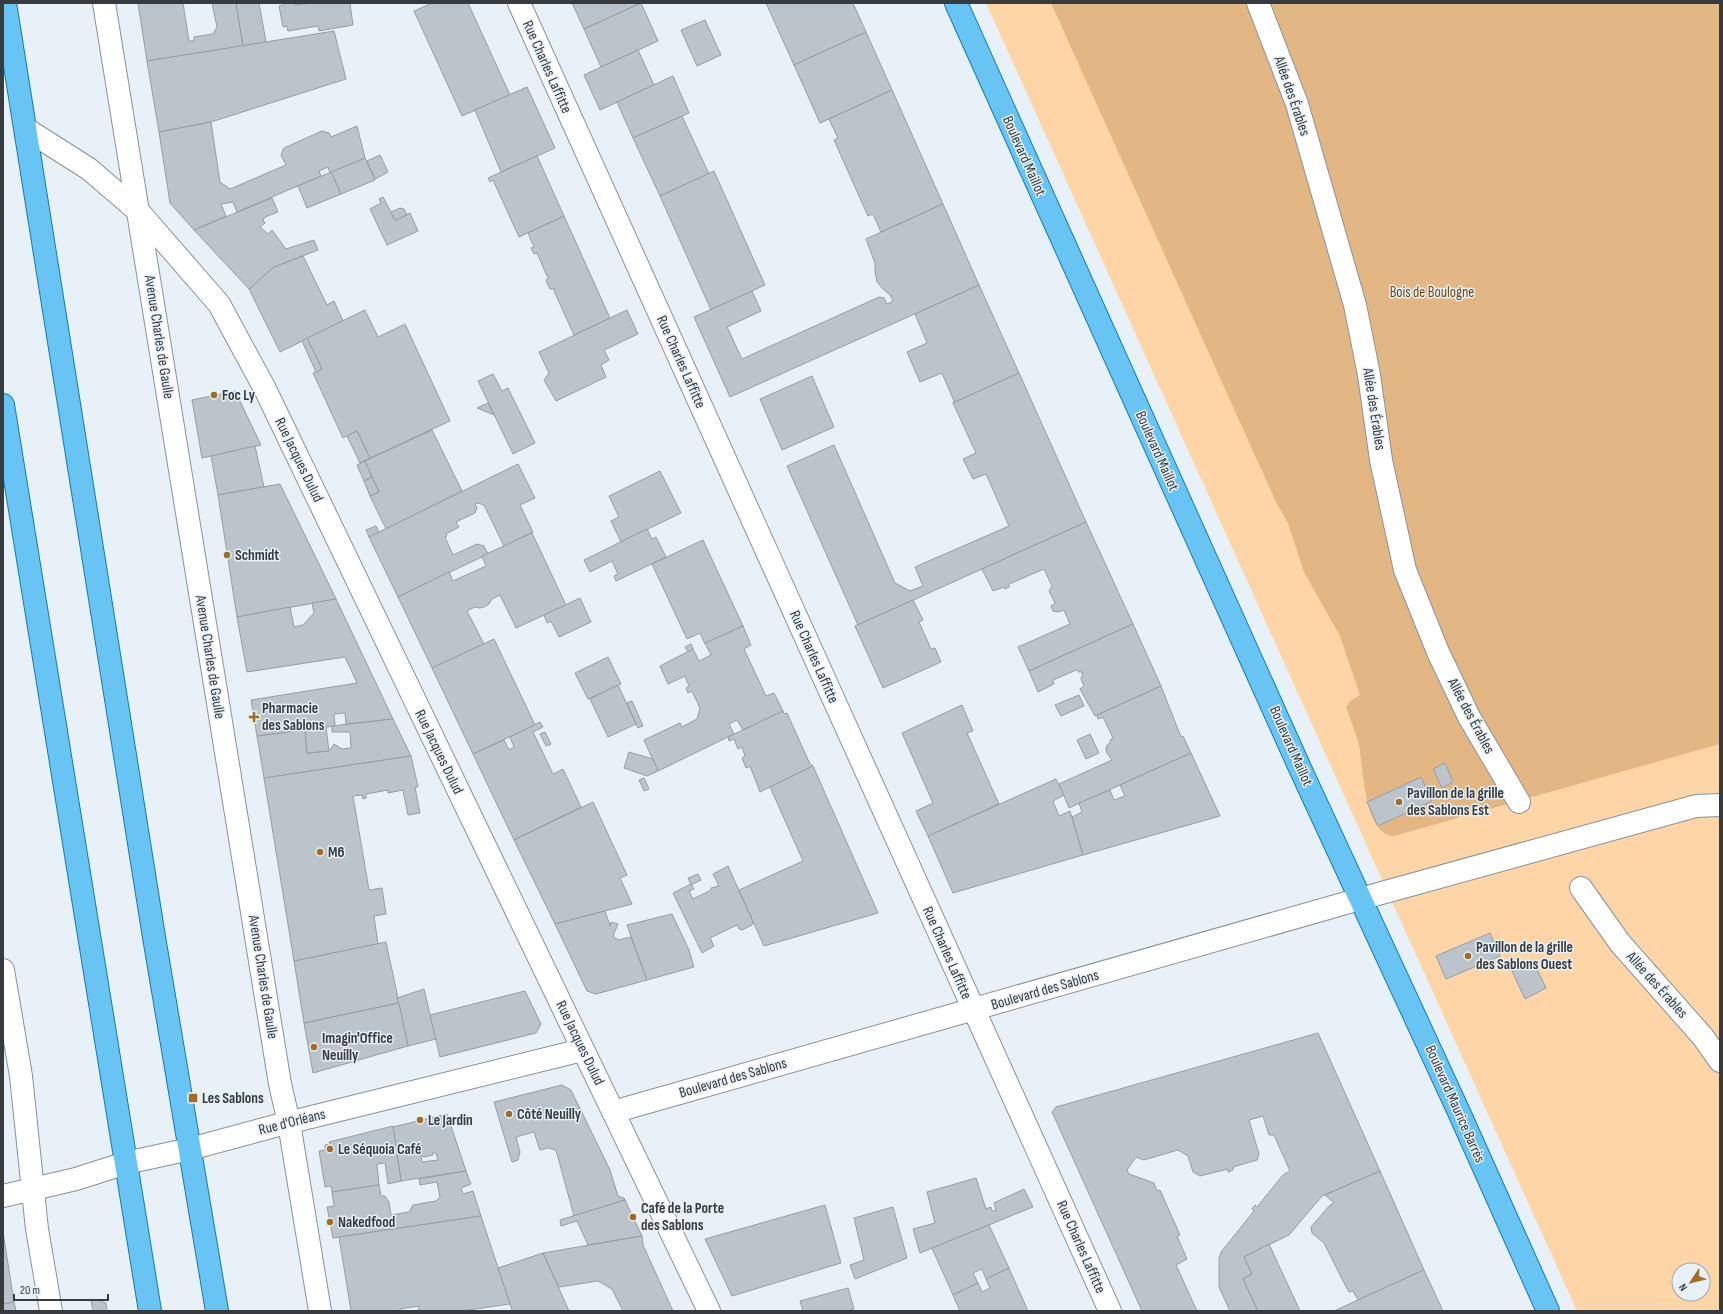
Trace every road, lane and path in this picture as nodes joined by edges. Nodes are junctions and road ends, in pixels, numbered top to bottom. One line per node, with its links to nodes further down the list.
1 (5, 3): 6 (main road)
2 (104, 3): 7 (street, Avenue Charles de Gaulle)
3 (519, 3): 16 (street, Rue Charles Laffitte)
4 (956, 3): 14 (main road, Boulevard Maillot)
5 (1258, 3): 10 (street, Allée des Érables)
6 (26, 129): 7 (street, Rue Jacques Dulud); 21 (main road)
7 (139, 212): 17 (street, Rue Jacques Dulud); 20 (street, Avenue Charles de Gaulle)
8 (3, 405): 22 (main road)
9 (1720, 794): 12 (street)
10 (1519, 802)
11 (1720, 805): 12 (street)
12 (1696, 806): 14 (street, Boulevard des Sablons)
13 (1581, 888): 18 (street, Allée des Érables)
14 (1360, 899): 16 (street, Boulevard des Sablons); 31 (main road, Boulevard Maurice Barrès)
15 (3, 970): 23 (street)
16 (973, 1010): 19 (street, Boulevard des Sablons); 30 (street, Rue Charles Laffitte)
17 (582, 1050): 19 (street, Rue Jacques Dulud); 20 (street, Rue d'Orléans)
18 (1720, 1061)
19 (613, 1112): 29 (street, Rue Jacques Dulud)
20 (289, 1123): 21 (street, Rue d'Orléans); 28 (street, Avenue Charles de Gaulle)
21 (190, 1149): 22 (street, Rue d'Orléans); 27 (main road)
22 (126, 1163): 23 (street, Rue d'Orléans); 26 (main road)
23 (33, 1188): 24 (street, Rue d'Orléans); 25 (street)
24 (3, 1196)
25 (51, 1311)
26 (150, 1311)
27 (217, 1311)
28 (320, 1311)
29 (709, 1311)
30 (1110, 1311)
31 (1548, 1311)

